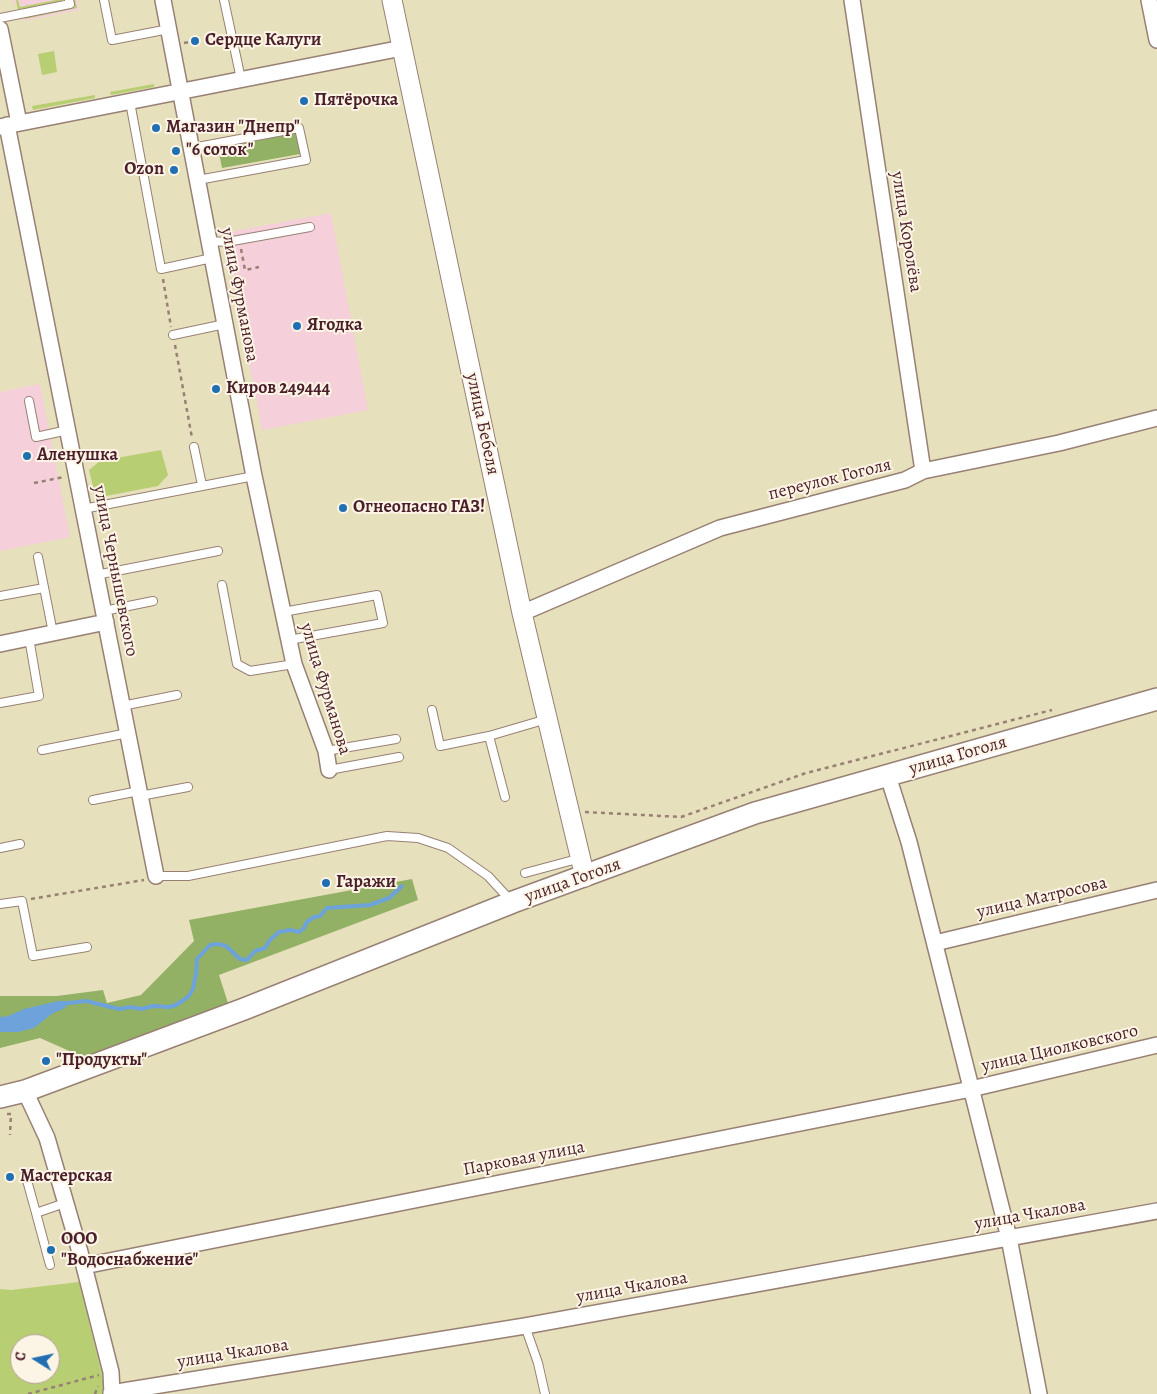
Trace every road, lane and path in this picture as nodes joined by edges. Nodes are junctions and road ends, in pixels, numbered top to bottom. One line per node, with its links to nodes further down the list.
1 (69, 0): 8 (lane)
2 (104, 0): 10 (lane)
3 (163, 0): 10 (street, улица Фурманова)
4 (224, 0): 13 (lane)
5 (392, 0): 12 (street, улица Бебеля)
6 (852, 0): 31 (street, улица Королёва)
7 (1149, 0): 11 (street)
8 (0, 18)
9 (0, 29): 16 (street, улица Чернышевского)
10 (169, 29): 14 (street, улица Фурманова)
11 (1157, 40)
12 (402, 48): 13 (street); 45 (street, улица Бебеля)
13 (241, 80): 14 (street)
14 (182, 92): 15 (street); 17 (street, улица Фурманова)
15 (130, 102): 16 (street); 24 (lane)
16 (9, 125): 29 (street, улица Чернышевского)
17 (192, 148): 18 (street, улица Фурманова); 18 (lane)
18 (198, 180): 21 (street, улица Фурманова)
19 (310, 227): 20 (lane)
20 (239, 240): 21 (lane); 23 (path)
21 (209, 241): 22 (street, улица Фурманова)
22 (212, 258): 24 (lane); 25 (street, улица Фурманова)
23 (259, 267)
24 (161, 269): 26 (path)
25 (225, 324): 26 (lane); 33 (street, улица Фурманова)
26 (173, 335): 30 (path)
27 (29, 401): 29 (lane)
28 (1157, 418): 31 (street, переулок Гоголя)
29 (68, 430): 32 (street, улица Чернышевского)
30 (194, 447): 35 (lane)
31 (923, 471): 45 (street, переулок Гоголя)
32 (76, 474): 34 (path); 36 (street, улица Чернышевского)
33 (254, 476): 35 (lane); 44 (street, улица Фурманова)
34 (34, 483)
35 (202, 485): 36 (lane)
36 (83, 509): 39 (street, улица Чернышевского)
37 (218, 552): 39 (lane)
38 (38, 557): 41 (lane)
39 (96, 575): 46 (street, улица Чернышевского)
40 (222, 585): 51 (lane)
41 (44, 588): 42 (lane); 47 (lane)
42 (0, 596)
43 (153, 601): 46 (lane)
44 (283, 612): 49 (street, улица Фурманова); 49 (lane)
45 (522, 613): 58 (street, улица Бебеля)
46 (105, 617): 47 (street); 55 (street, улица Чернышевского)
47 (53, 633): 48 (street)
48 (29, 638): 50 (street); 54 (lane)
49 (288, 640): 51 (street, улица Фурманова)
50 (0, 644)
51 (294, 664): 63 (street, улица Фурманова)
52 (178, 695): 55 (lane)
53 (1157, 699): 66 (main road, улица Гоголя)
54 (0, 703)
55 (122, 706): 59 (street, улица Чернышевского)
56 (1060, 708): 71 (path)
57 (432, 710): 60 (lane)
58 (547, 719): 60 (lane); 71 (street, улица Бебеля)
59 (128, 733): 62 (lane); 68 (street, улица Чернышевского)
60 (489, 736): 69 (lane)
61 (396, 739): 63 (lane)
62 (42, 750)
63 (326, 751): 65 (street, улица Фурманова)
64 (399, 757): 65 (lane)
65 (329, 770)
66 (888, 776): 74 (main road, улица Гоголя); 81 (street)
67 (188, 786): 68 (lane)
68 (140, 793): 70 (lane); 76 (street, улица Чернышевского)
69 (505, 797)
70 (93, 800)
71 (569, 811): 74 (street, улица Бебеля)
72 (20, 844): 73 (lane)
73 (0, 848)
74 (583, 868): 75 (lane); 79 (main road, улица Гоголя)
75 (525, 873)
76 (156, 876): 78 (path); 79 (lane)
77 (1157, 890): 81 (street, улица Матросова)
78 (22, 901): 80 (lane); 82 (lane)
79 (513, 902): 85 (main road, улица Гоголя)
80 (0, 904)
81 (935, 943): 84 (street)
82 (87, 947)
83 (1157, 1045): 84 (street, улица Циолковского)
84 (972, 1089): 93 (street); 95 (street, Парковая улица)
85 (25, 1091): 86 (main road, улица Гоголя); 90 (street)
86 (0, 1097)
87 (0, 1113): 88 (path)
88 (10, 1135)
89 (25, 1173): 92 (lane)
90 (65, 1203): 92 (lane); 95 (street)
91 (1157, 1211): 93 (street, улица Чкалова)
92 (36, 1213): 94 (lane)
93 (1010, 1238): 96 (street, улица Чкалова); 101 (street)
94 (50, 1265)
95 (84, 1266): 98 (street)
96 (525, 1326): 98 (street, улица Чкалова); 100 (lane)
97 (103, 1374): 99 (path)
98 (112, 1393)
99 (28, 1394)
100 (545, 1394)
101 (1039, 1394)

